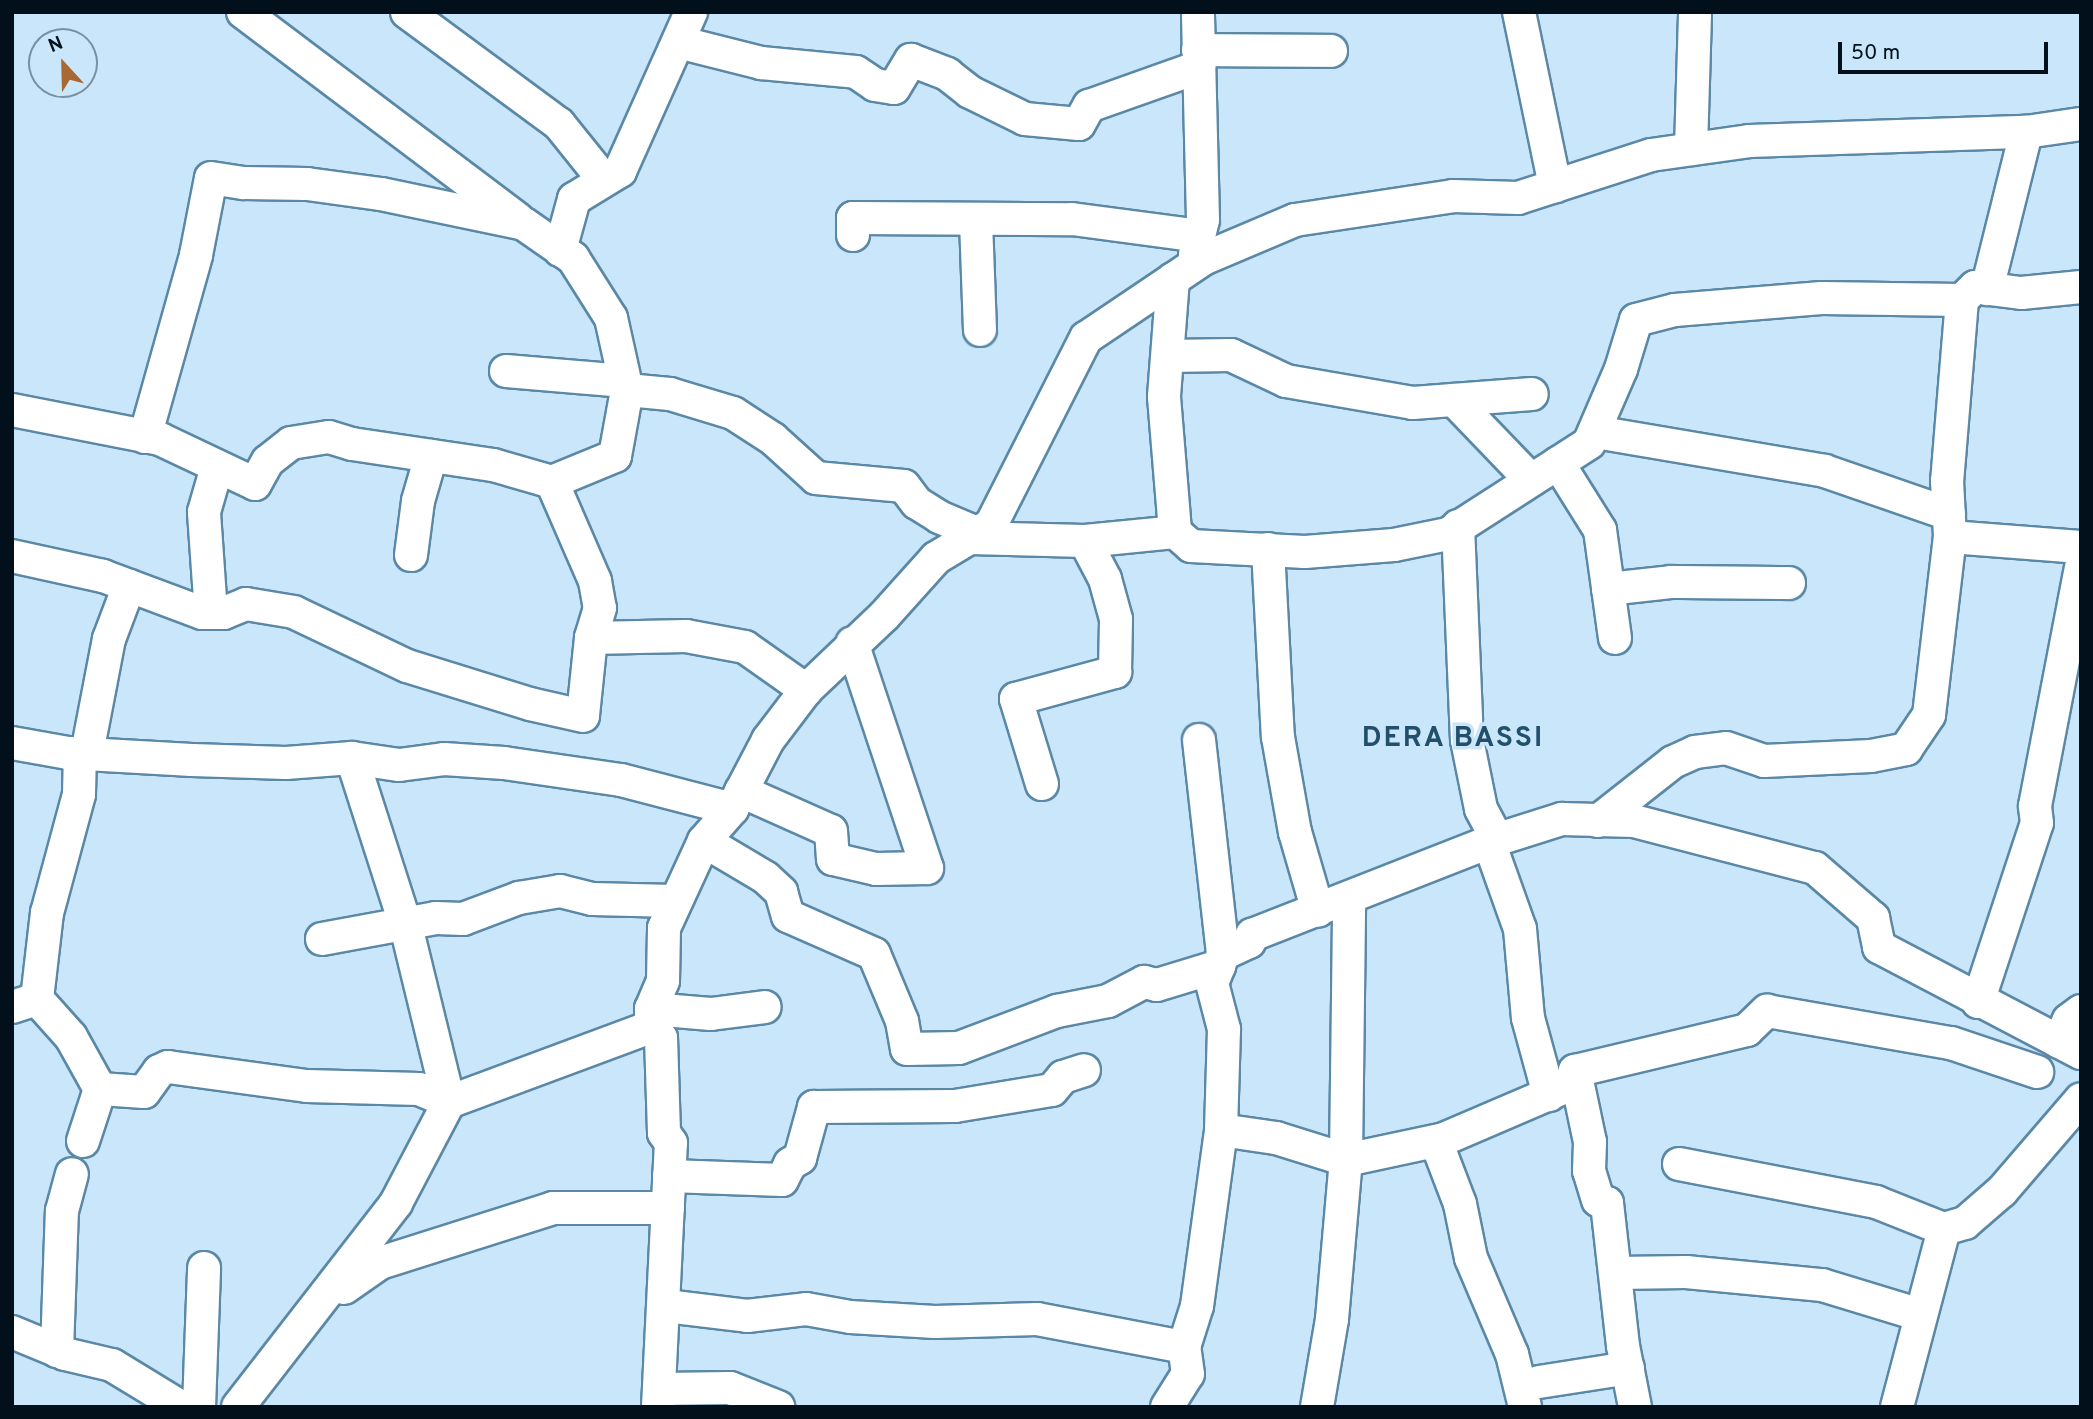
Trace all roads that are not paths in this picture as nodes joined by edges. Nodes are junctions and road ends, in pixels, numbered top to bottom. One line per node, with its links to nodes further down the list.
1 (243, 12): 16 (street)
2 (407, 12): 13 (street)
3 (691, 12): 7 (street)
4 (1198, 12): 9 (street)
5 (1519, 12): 14 (street)
6 (1695, 12): 12 (street)
7 (678, 42): 9 (street); 13 (street)
8 (1331, 51): 9 (street)
9 (1199, 59): 19 (street)
10 (2081, 124): 11 (street)
11 (2026, 132): 12 (street); 21 (street)
12 (1691, 149): 14 (street)
13 (604, 180): 18 (street)
14 (1555, 186): 19 (street)
15 (976, 221): 17 (street); 19 (street); 22 (street)
16 (524, 224): 18 (street); 30 (street)
17 (853, 236)
18 (560, 250): 25 (street)
19 (1188, 260): 23 (street); 39 (street)
20 (2081, 287): 21 (street)
21 (1975, 294): 29 (street); 36 (street)
22 (979, 330)
23 (1168, 356): 27 (street); 38 (street)
24 (506, 371): 25 (street)
25 (626, 386): 35 (street); 39 (street)
26 (1532, 394): 27 (street)
27 (1454, 400): 34 (street)
28 (12, 410): 30 (street)
29 (1595, 432): 32 (street); 36 (street)
30 (145, 437): 33 (street)
31 (431, 456): 33 (street); 35 (street); 43 (street)
32 (1558, 463): 34 (street); 48 (street)
33 (217, 467): 49 (street)
34 (1530, 480): 37 (street)
35 (552, 482): 50 (street)
36 (1949, 525): 41 (street); 60 (street)
37 (1458, 526): 42 (street); 62 (street)
38 (1175, 532): 40 (street); 42 (street)
39 (973, 536): 40 (street); 52 (street)
40 (1085, 541): 58 (street)
41 (2081, 547)
42 (1268, 549): 65 (street)
43 (411, 555)
44 (12, 556): 47 (street)
45 (2081, 568): 69 (street)
46 (1789, 583): 48 (street)
47 (129, 586): 49 (street); 56 (street)
48 (1608, 589): 51 (street)
49 (211, 613): 50 (street)
50 (591, 638): 53 (street)
51 (1615, 639)
52 (852, 643): 53 (street); 59 (street)
53 (806, 690): 59 (street)
54 (1199, 740): 68 (street)
55 (12, 743): 56 (street)
56 (83, 753): 57 (street); 70 (street)
57 (352, 758): 59 (street); 66 (street)
58 (1042, 784)
59 (737, 800): 61 (street)
60 (1598, 821): 62 (street); 69 (street)
61 (704, 841): 64 (street); 68 (street)
62 (1493, 841): 63 (street); 79 (street)
63 (1349, 898): 65 (street); 85 (street)
64 (675, 901): 66 (street); 73 (street)
65 (1318, 911): 68 (street)
66 (406, 926): 67 (street); 81 (street)
67 (322, 939)
68 (1221, 960): 82 (street)
69 (1978, 1002): 74 (street)
70 (25, 1003): 78 (street)
71 (765, 1007): 73 (street)
72 (2081, 1011): 74 (street)
73 (651, 1018): 81 (street); 88 (street)
74 (2070, 1047)
75 (1084, 1070): 88 (street)
76 (2037, 1072): 77 (street)
77 (1577, 1082): 79 (street); 92 (street)
78 (100, 1089): 81 (street); 83 (street)
79 (1549, 1095): 84 (street)
80 (2081, 1099): 90 (street)
81 (449, 1102): 93 (street)
82 (1221, 1130): 85 (street); 97 (street)
83 (83, 1141)
84 (1436, 1141): 85 (street); 100 (street)
85 (1346, 1160): 107 (street)
86 (1679, 1164): 90 (street)
87 (72, 1174): 98 (street)
88 (669, 1176): 89 (street)
89 (668, 1208): 93 (street); 94 (street)
90 (1944, 1229): 95 (street)
91 (204, 1268): 104 (street)
92 (1617, 1273): 95 (street); 99 (street)
93 (322, 1303): 102 (street)
94 (666, 1306): 97 (street); 101 (street)
95 (1921, 1315): 109 (street)
96 (12, 1332): 98 (street)
97 (1184, 1348): 106 (street)
98 (57, 1351): 103 (street)
99 (1628, 1368): 100 (street); 108 (street)
100 (1532, 1394)
101 (659, 1398): 105 (street)
102 (242, 1405)
103 (181, 1407)
104 (199, 1407)
105 (778, 1407)
106 (1167, 1407)
107 (1317, 1407)
108 (1635, 1407)
109 (1897, 1407)

